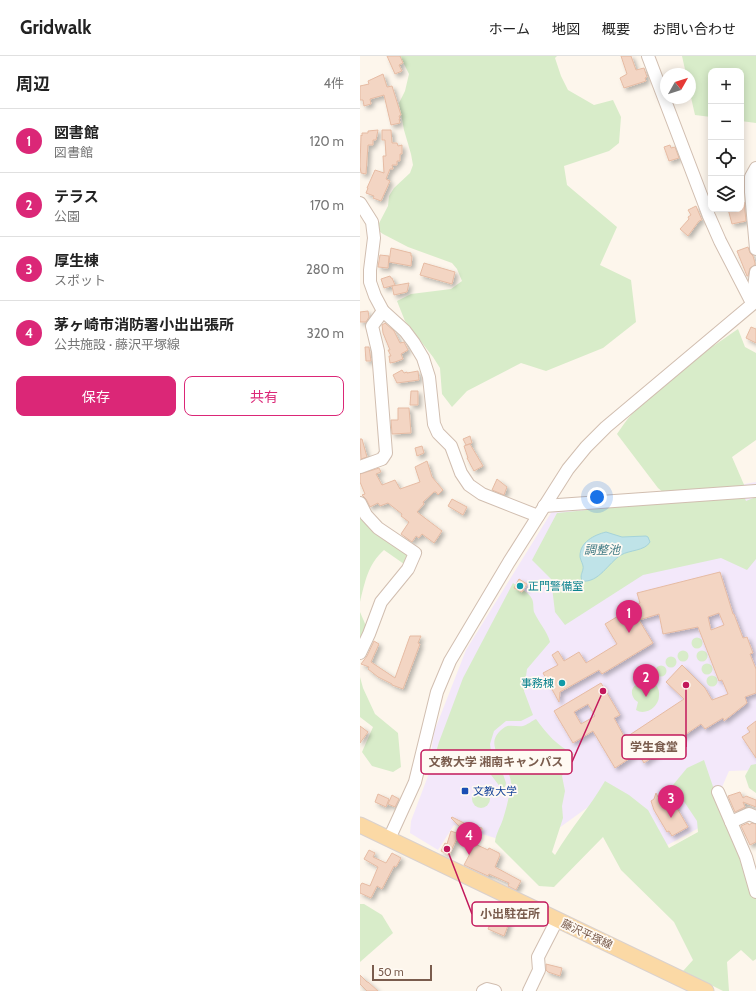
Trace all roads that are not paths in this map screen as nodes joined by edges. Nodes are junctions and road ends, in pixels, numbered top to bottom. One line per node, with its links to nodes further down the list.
1 (648, 56): 6 (street)
2 (756, 168): 4 (street)
3 (360, 203): 7 (street)
4 (756, 249)
5 (756, 272): 6 (street)
6 (754, 306): 11 (street)
7 (383, 311): 8 (street); 11 (street)
8 (360, 467)
9 (756, 491): 11 (street)
10 (360, 503): 12 (street)
11 (541, 511): 17 (street)
12 (360, 653)
13 (718, 792): 15 (street)
14 (756, 817): 15 (street)
15 (731, 822): 19 (street)
16 (360, 825): 17 (main road, 藤沢平塚線)
17 (390, 839): 21 (main road, 藤沢平塚線)
18 (756, 848): 19 (street)
19 (746, 856): 20 (street)
20 (756, 892)
21 (557, 920): 24 (street); 25 (main road, 藤沢平塚線)
22 (483, 991): 23 (street)
23 (495, 991)
24 (528, 991)
25 (706, 991)

